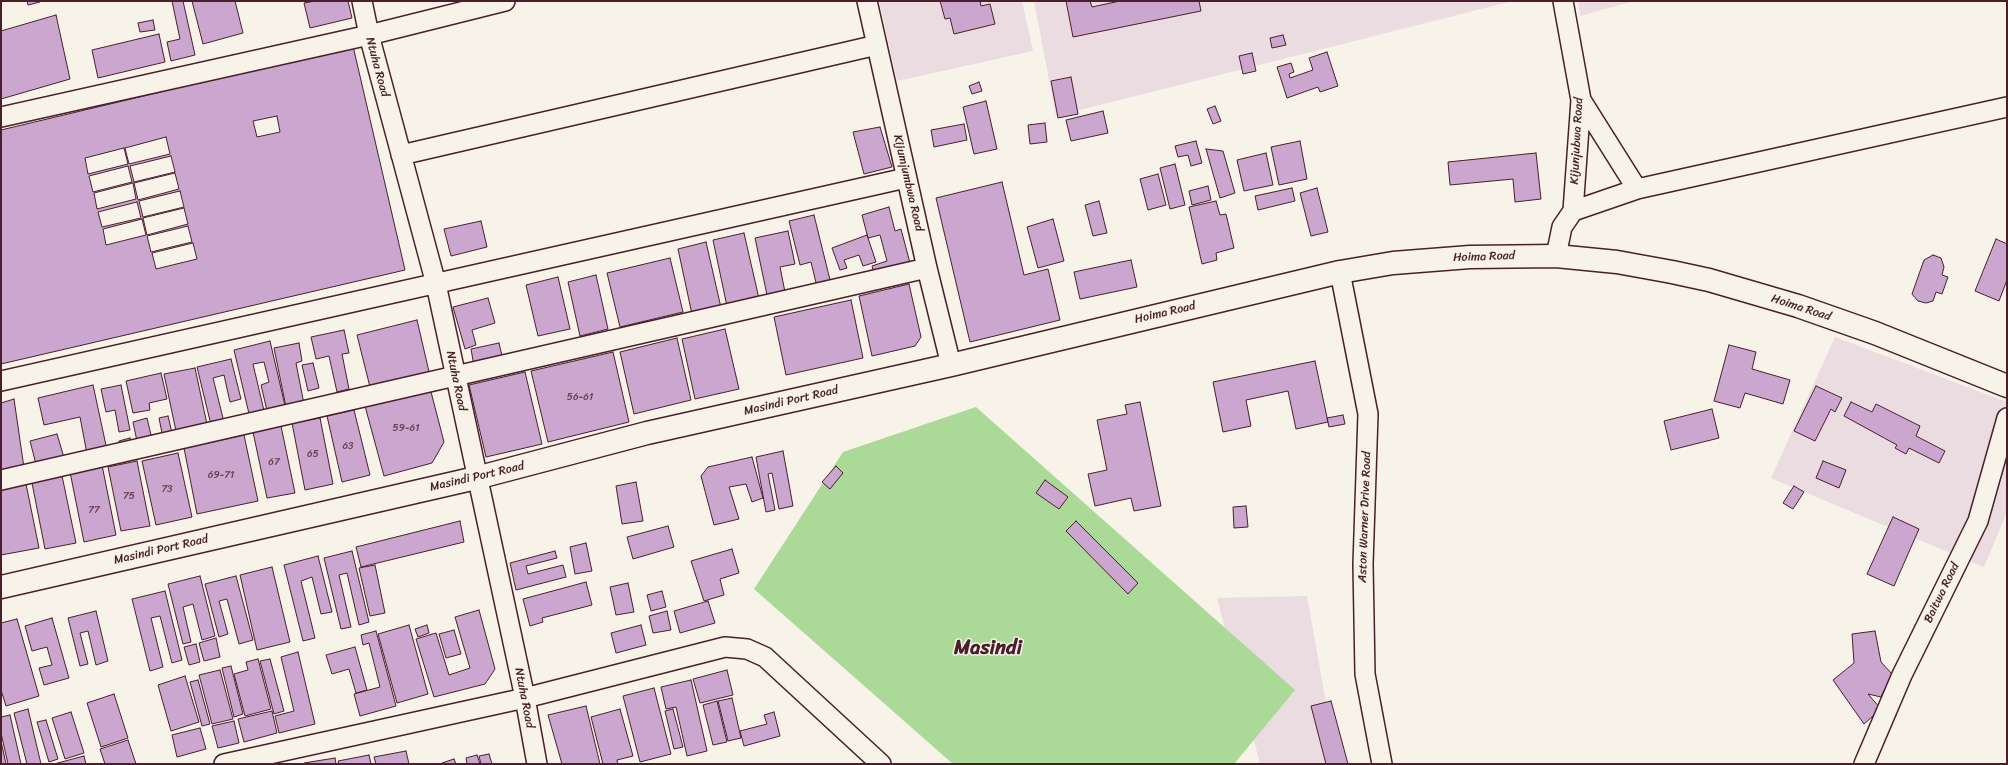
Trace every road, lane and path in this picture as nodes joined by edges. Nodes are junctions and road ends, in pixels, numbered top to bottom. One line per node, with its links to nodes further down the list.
1 (362, 1): 5 (street, Ntuha Road)
2 (505, 1): 5 (street)
3 (867, 1): 6 (street, Kijumjumbwa Road)
4 (1563, 1): 7 (street, Kijunjubwa Road)
5 (369, 35): 9 (street); 10 (street, Ntuha Road)
6 (877, 45): 10 (street); 11 (street, Kijumjumbwa Road)
7 (1581, 100): 12 (street); 13 (street, Kijunjubwa Road)
8 (2007, 107): 12 (street)
9 (1, 117)
10 (400, 155): 17 (street, Ntuha Road)
11 (906, 178): 15 (street, Kijumjumbwa Road); 17 (street)
12 (1637, 189): 13 (street)
13 (1573, 211): 14 (street)
14 (1556, 256): 16 (main road, Hoima Road); 21 (main road, Hoima Road)
15 (927, 268): 18 (street, Kijumjumbwa Road); 19 (street)
16 (1340, 272): 18 (main road, Hoima Road); 30 (street, Aston Warner Drive Road)
17 (436, 284): 19 (street, Ntuha Road); 20 (street)
18 (951, 365): 23 (main road, Masindi Port Road)
19 (455, 375): 23 (street, Ntuha Road); 24 (street)
20 (1, 381)
21 (2007, 386)
22 (2007, 418): 31 (street, Baitwa Road)
23 (476, 478): 25 (main road, Masindi Port Road); 26 (street, Ntuha Road)
24 (1, 480)
25 (1, 587)
26 (524, 698): 27 (street); 28 (street, Ntuha Road); 29 (street)
27 (224, 764)
28 (537, 764)
29 (881, 764)
30 (1382, 764)
31 (1864, 764)

